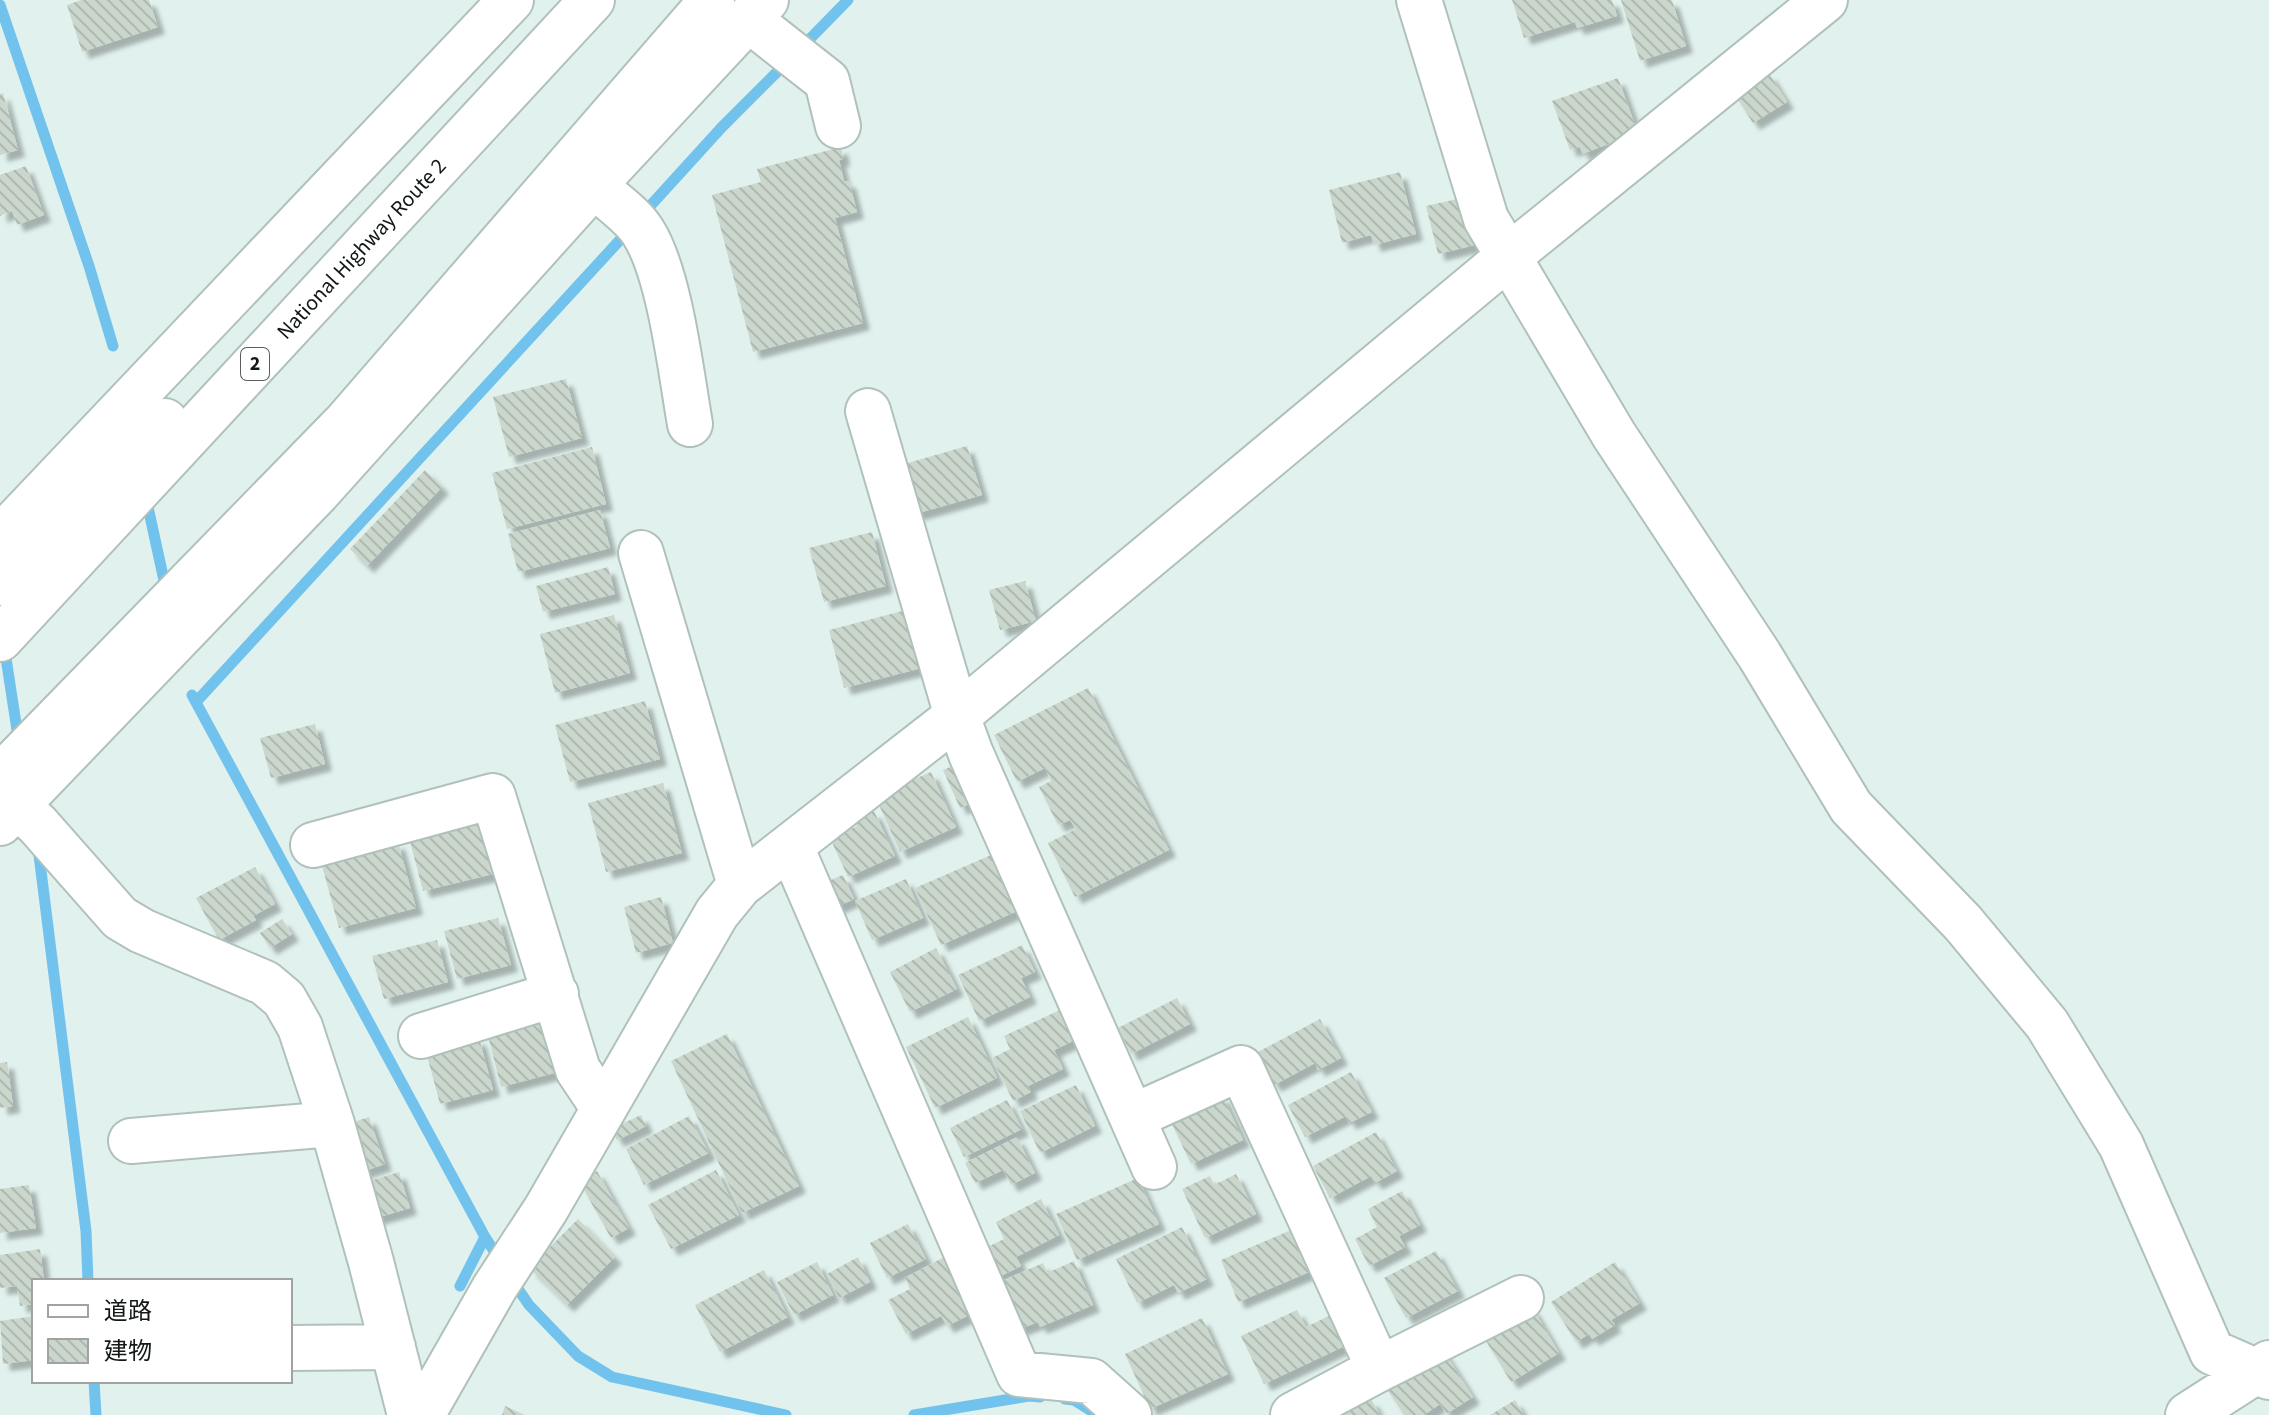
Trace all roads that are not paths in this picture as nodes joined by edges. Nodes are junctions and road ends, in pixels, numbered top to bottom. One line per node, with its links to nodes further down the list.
1 (511, 0): 12 (main road)
2 (592, 0): 6 (main road, National Highway Route 2 / 2)
3 (1419, 0): 9 (main road)
4 (1825, 0): 9 (main road)
5 (742, 6): 7 (main road); 8 (main road); 17 (main road)
6 (509, 89): 14 (main road); 15 (main road, National Highway Route 2 / 2)
7 (838, 126)
8 (594, 185): 11 (main road); 17 (main road)
9 (1508, 257): 16 (main road); 32 (main road)
10 (868, 411): 16 (main road)
11 (690, 424)
12 (0, 538)
13 (641, 553): 20 (main road)
14 (0, 583)
15 (0, 639)
16 (957, 716): 19 (main road); 24 (main road)
17 (4, 798): 25 (main road)
18 (313, 845): 21 (main road)
19 (791, 847): 20 (main road); 35 (main road)
20 (740, 885): 23 (main road)
21 (556, 994): 22 (main road); 23 (main road)
22 (421, 1036)
23 (604, 1109): 34 (main road)
24 (1132, 1117): 27 (main road); 31 (main road)
25 (332, 1124): 26 (main road); 29 (main road)
26 (131, 1141)
27 (1154, 1167)
28 (1521, 1298): 31 (main road)
29 (393, 1347): 30 (main road); 33 (main road)
30 (292, 1348)
31 (1379, 1369): 36 (main road)
32 (2265, 1370): 37 (main road)
33 (410, 1415)
34 (422, 1415)
35 (1129, 1415)
36 (1293, 1415)
37 (2188, 1415)

